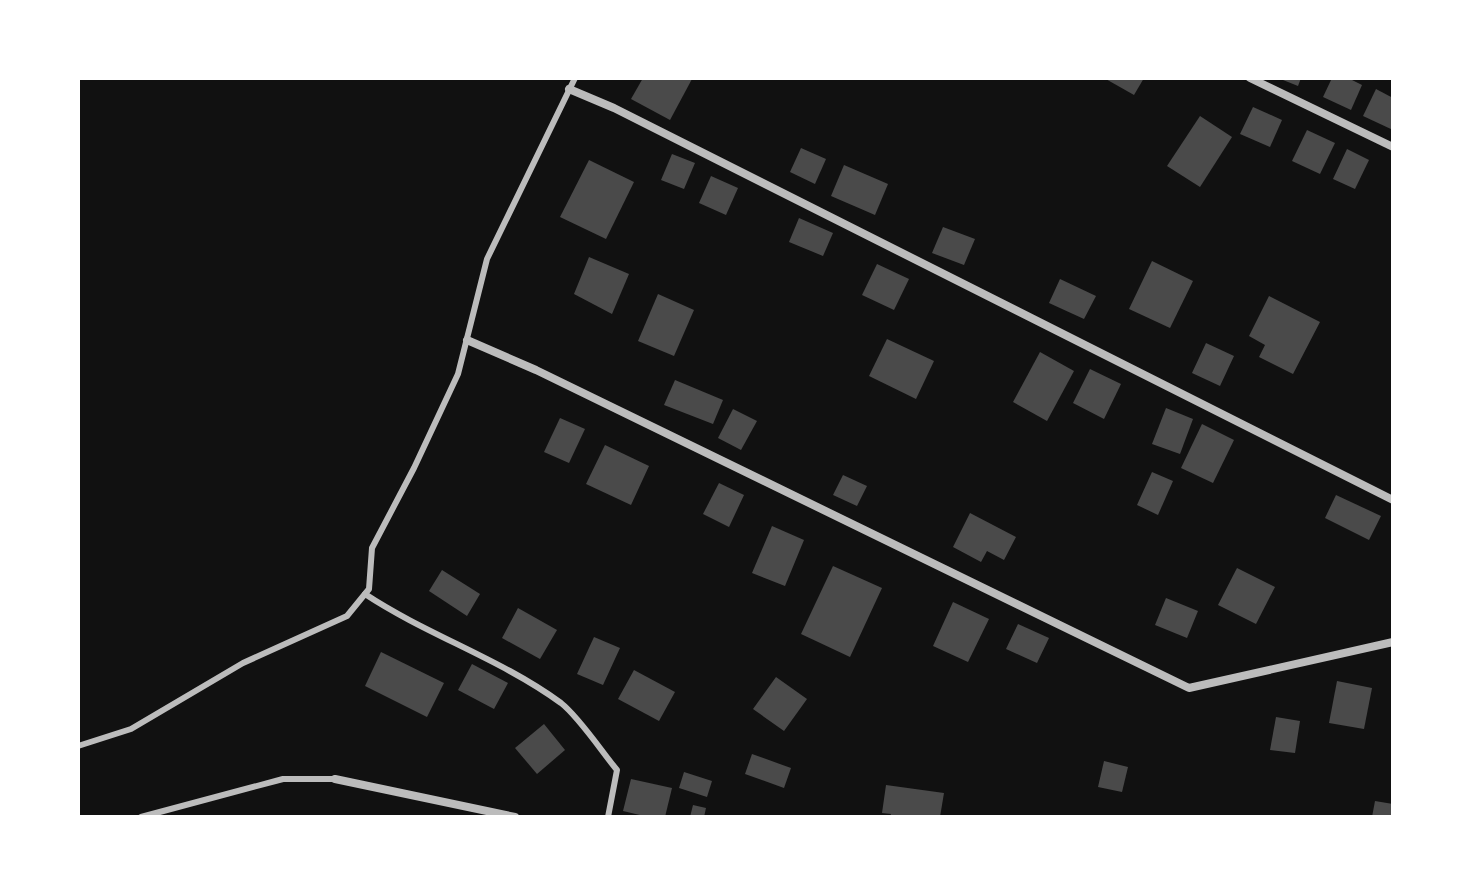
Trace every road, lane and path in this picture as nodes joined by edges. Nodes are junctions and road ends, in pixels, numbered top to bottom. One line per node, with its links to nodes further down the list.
1 (575, 78): 3 (lane)
2 (1250, 78): 4 (street)
3 (569, 89): 5 (lane); 6 (street)
4 (1393, 147)
5 (467, 340): 7 (lane); 8 (street)
6 (1393, 500)
7 (365, 594): 9 (lane); 13 (lane)
8 (1393, 642)
9 (78, 746)
10 (335, 779): 11 (lane); 12 (street)
11 (141, 817)
12 (515, 817)
13 (608, 817)

